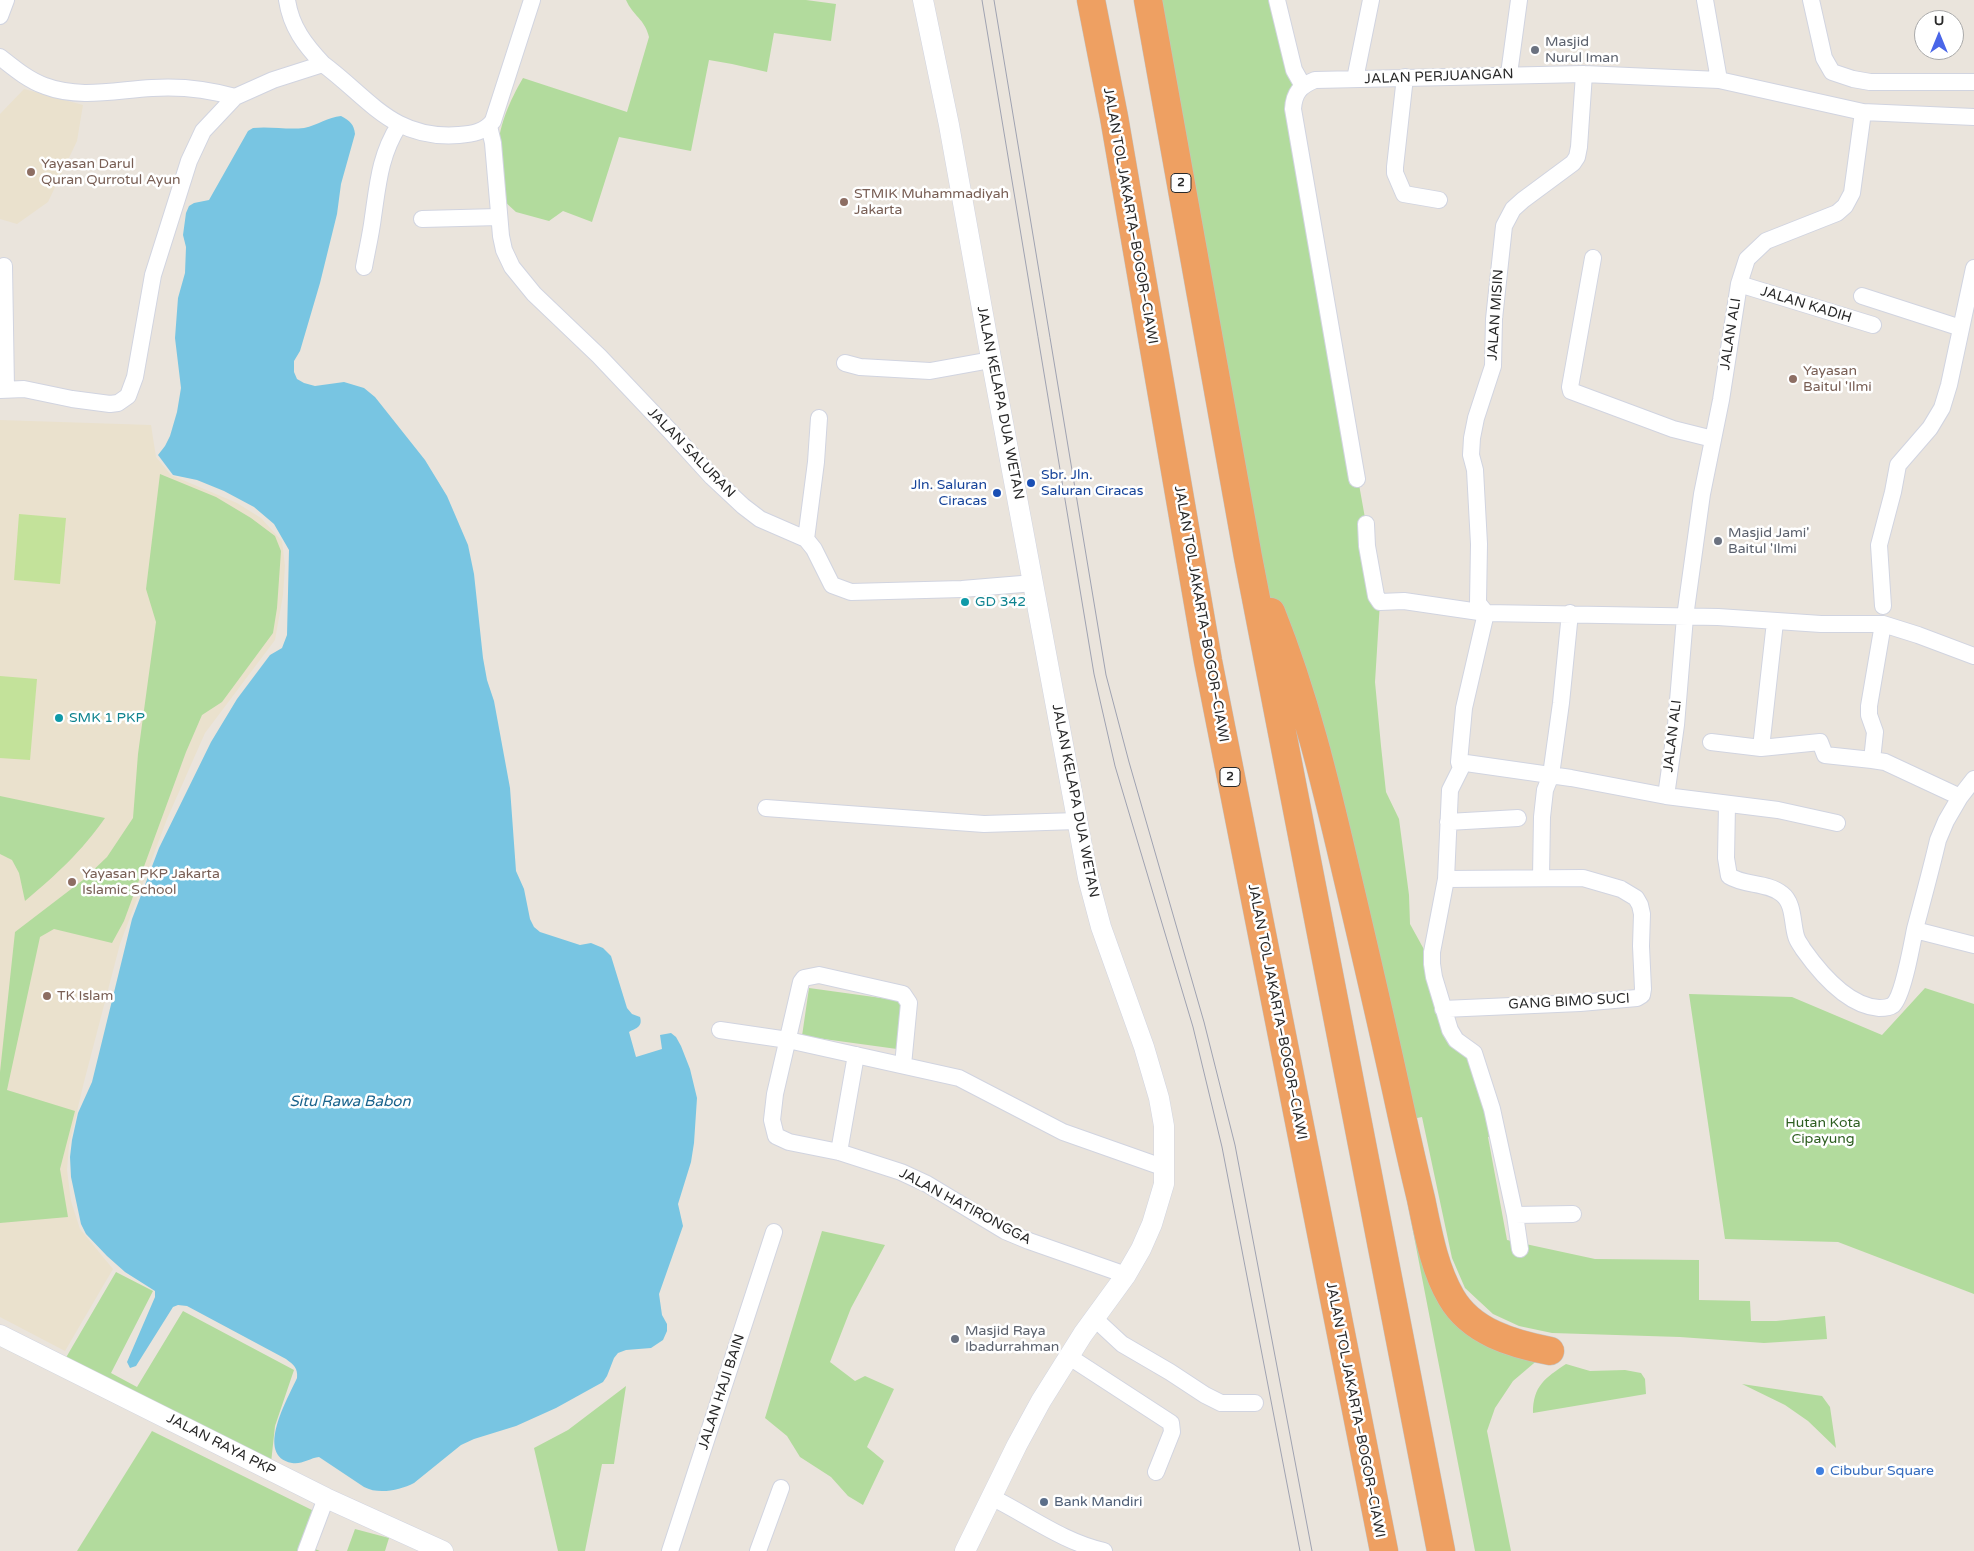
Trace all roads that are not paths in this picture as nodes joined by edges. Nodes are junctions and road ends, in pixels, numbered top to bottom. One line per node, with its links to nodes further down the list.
1 (6, 0): 12 (street)
2 (287, 0): 14 (street)
3 (532, 0): 26 (street)
4 (922, 0): 38 (street, JALAN KELAPA DUA WETAN)
5 (1091, 0): 100 (highway, JALAN TOL JAKARTA–BOGOR–CIAWI / 2)
6 (1148, 0): 46 (highway, 2)
7 (1277, 0): 21 (street)
8 (1371, 0): 18 (street)
9 (1519, 0): 15 (street)
10 (1705, 0): 19 (street)
11 (1811, 0): 20 (street)
12 (0, 16)
13 (0, 57): 22 (street)
14 (323, 64): 22 (street); 25 (street)
15 (1509, 74): 16 (street, JALAN PERJUANGAN); 17 (street, JALAN PERJUANGAN)
16 (1584, 74): 19 (street, JALAN PERJUANGAN); 49 (street, JALAN MISIN)
17 (1405, 77): 18 (street, JALAN PERJUANGAN); 27 (street)
18 (1355, 79): 21 (street, JALAN PERJUANGAN)
19 (1719, 80): 23 (street, JALAN PERJUANGAN)
20 (1974, 82)
21 (1303, 86): 43 (street)
22 (235, 98): 40 (street)
23 (1863, 112): 24 (street, JALAN PERJUANGAN); 34 (street, JALAN ALI)
24 (1974, 117)
25 (399, 125): 26 (street); 32 (street)
26 (489, 126): 28 (street, JALAN SALURAN)
27 (1439, 200)
28 (499, 217): 29 (street); 45 (street, JALAN SALURAN)
29 (422, 219)
30 (1593, 258): 42 (street)
31 (4, 266): 40 (street)
32 (364, 266)
33 (1974, 268): 37 (street)
34 (1739, 284): 36 (street, JALAN KADIH); 42 (street, JALAN ALI)
35 (1862, 296): 37 (street)
36 (1873, 325)
37 (1961, 328): 48 (street)
38 (991, 360): 39 (street); 47 (street, JALAN KELAPA DUA WETAN)
39 (845, 364)
40 (3, 390)
41 (819, 418): 45 (street)
42 (1713, 439): 51 (street, JALAN ALI)
43 (1357, 480)
44 (1366, 524): 49 (street)
45 (806, 539): 47 (street)
46 (1248, 557): 87 (highway); 101 (highway, 2)
47 (1034, 583): 66 (street, JALAN KELAPA DUA WETAN)
48 (1883, 606)
49 (1486, 613): 50 (street); 58 (street)
50 (1570, 613): 51 (street); 59 (street)
51 (1685, 617): 52 (street); 61 (street, JALAN ALI)
52 (1774, 622): 53 (street); 56 (street)
53 (1884, 624): 54 (street); 57 (street)
54 (1974, 656)
55 (1711, 742): 56 (street)
56 (1761, 748): 57 (street)
57 (1872, 760): 62 (street)
58 (1459, 762): 59 (street); 67 (street)
59 (1551, 775): 61 (street); 69 (street)
60 (1973, 781): 62 (street)
61 (1666, 796): 63 (street)
62 (1960, 797): 71 (street)
63 (1727, 805): 68 (street); 71 (street)
64 (766, 808): 66 (street)
65 (1518, 818): 67 (street)
66 (1077, 821): 79 (street, JALAN KELAPA DUA WETAN)
67 (1448, 822): 70 (street)
68 (1837, 823)
69 (1541, 878): 70 (street, GANG BIMO SUCI); 73 (street, GANG BIMO SUCI)
70 (1446, 879): 73 (street)
71 (1915, 930): 72 (street)
72 (1974, 945)
73 (1443, 1009): 81 (street)
74 (720, 1030): 75 (street)
75 (788, 1040): 76 (street); 77 (street); 78 (street, JALAN HATIRONGGA)
76 (856, 1055): 77 (street); 78 (street)
77 (903, 1065): 79 (street)
78 (839, 1152): 84 (street, JALAN HATIRONGGA)
79 (1165, 1168): 84 (street, JALAN KELAPA DUA WETAN)
80 (1573, 1214): 81 (street)
81 (1516, 1215): 83 (street)
82 (774, 1232): 96 (street, JALAN HAJI BAIN)
83 (1520, 1249)
84 (1126, 1275): 85 (street, JALAN KELAPA DUA WETAN)
85 (1094, 1318): 88 (street, JALAN KELAPA DUA WETAN); 89 (street)
86 (0, 1335): 93 (street, JALAN RAYA PKP)
87 (1550, 1352)
88 (1068, 1356): 90 (street); 92 (street, JALAN KELAPA DUA WETAN)
89 (1255, 1403)
90 (1156, 1472)
91 (781, 1488): 97 (street)
92 (991, 1497): 98 (street, JALAN KELAPA DUA WETAN); 99 (street)
93 (326, 1498): 94 (street); 95 (street, JALAN RAYA PKP)
94 (306, 1551)
95 (443, 1551)
96 (670, 1551)
97 (758, 1551)
98 (965, 1551)
99 (1104, 1551)
100 (1384, 1551)
101 (1441, 1551)

